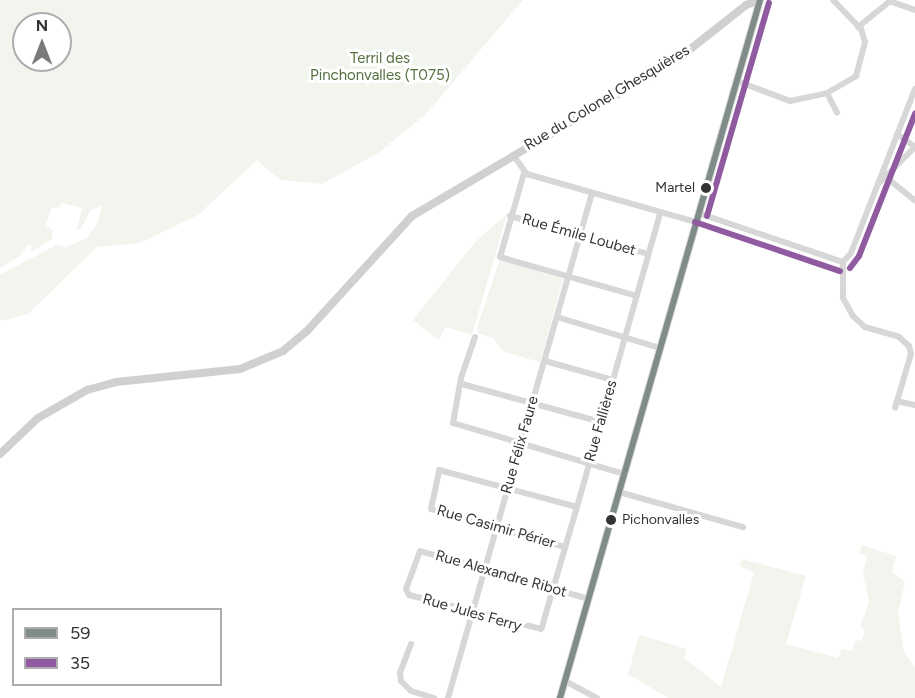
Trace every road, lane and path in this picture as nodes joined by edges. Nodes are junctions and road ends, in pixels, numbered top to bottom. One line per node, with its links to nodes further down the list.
1 (760, 0): 6 (street); 12 (main road, Rue du Colonel Ghesquières)
2 (833, 0): 5 (street)
3 (889, 1): 4 (street); 5 (street)
4 (915, 10)
5 (858, 27): 8 (street)
6 (737, 81): 8 (street); 19 (street)
7 (915, 89): 10 (street)
8 (827, 93): 9 (street)
9 (837, 112)
10 (897, 134): 11 (street); 15 (street)
11 (915, 147): 14 (street)
12 (513, 154): 13 (street); 40 (main road, Rue du Colonel Ghesquières)
13 (524, 173): 16 (street); 20 (street)
14 (887, 178): 15 (street); 17 (street)
15 (877, 184): 24 (street)
16 (592, 193): 18 (street); 22 (street, Rue Félix Faure)
17 (915, 201)
18 (660, 213): 21 (street); 23 (street, Rue Fallières)
19 (698, 213): 21 (street); 24 (street)
20 (510, 216): 22 (street, Rue Émile Loubet); 25 (street)
21 (695, 222): 30 (street)
22 (581, 235): 23 (street, Rue Émile Loubet); 25 (street, Rue Félix Faure)
23 (648, 254): 26 (street, Rue Fallières)
24 (843, 262): 34 (street)
25 (568, 277): 26 (street); 27 (street, Rue Félix Faure)
26 (637, 296): 29 (street, Rue Fallières)
27 (557, 317): 29 (street); 31 (street, Rue Félix Faure)
28 (476, 337): 33 (street)
29 (625, 338): 30 (street); 32 (street, Rue Fallières)
30 (660, 348): 42 (street)
31 (545, 361): 32 (street); 35 (street, Rue Félix Faure)
32 (613, 380): 38 (street, Rue Fallières)
33 (462, 384): 35 (street); 39 (street)
34 (897, 401): 36 (street); 37 (street)
35 (532, 402): 38 (street); 39 (street, Rue Félix Faure)
36 (915, 405)
37 (895, 408)
38 (601, 422): 41 (street, Rue Fallières)
39 (521, 444): 41 (street); 43 (street, Rue Félix Faure)
40 (0, 454)
41 (589, 463): 42 (street); 45 (street, Rue Fallières)
42 (624, 474): 44 (street)
43 (508, 487): 45 (street); 47 (street, Rue Félix Faure); 47 (street, Rue Casimir Périer)
44 (619, 492): 46 (street); 52 (street)
45 (577, 507): 48 (street, Rue Fallières)
46 (743, 527)
47 (497, 528): 48 (street, Rue Casimir Périer); 50 (street, Rue Félix Faure)
48 (565, 547): 51 (street, Rue Fallières)
49 (416, 555): 50 (street, Rue Alexandre Ribot); 53 (street, Rue Jules Ferry)
50 (485, 569): 51 (street, Rue Alexandre Ribot); 53 (street, Rue Félix Faure)
51 (553, 589): 52 (street, Rue Alexandre Ribot); 54 (street, Rue Fallières)
52 (589, 599): 56 (street)
53 (473, 613): 54 (street, Rue Jules Ferry); 58 (street, Rue Félix Faure)
54 (541, 629)
55 (411, 644): 57 (street)
56 (565, 681): 59 (street); 60 (street)
57 (434, 698)
58 (448, 698)
59 (560, 698)
60 (597, 698)

